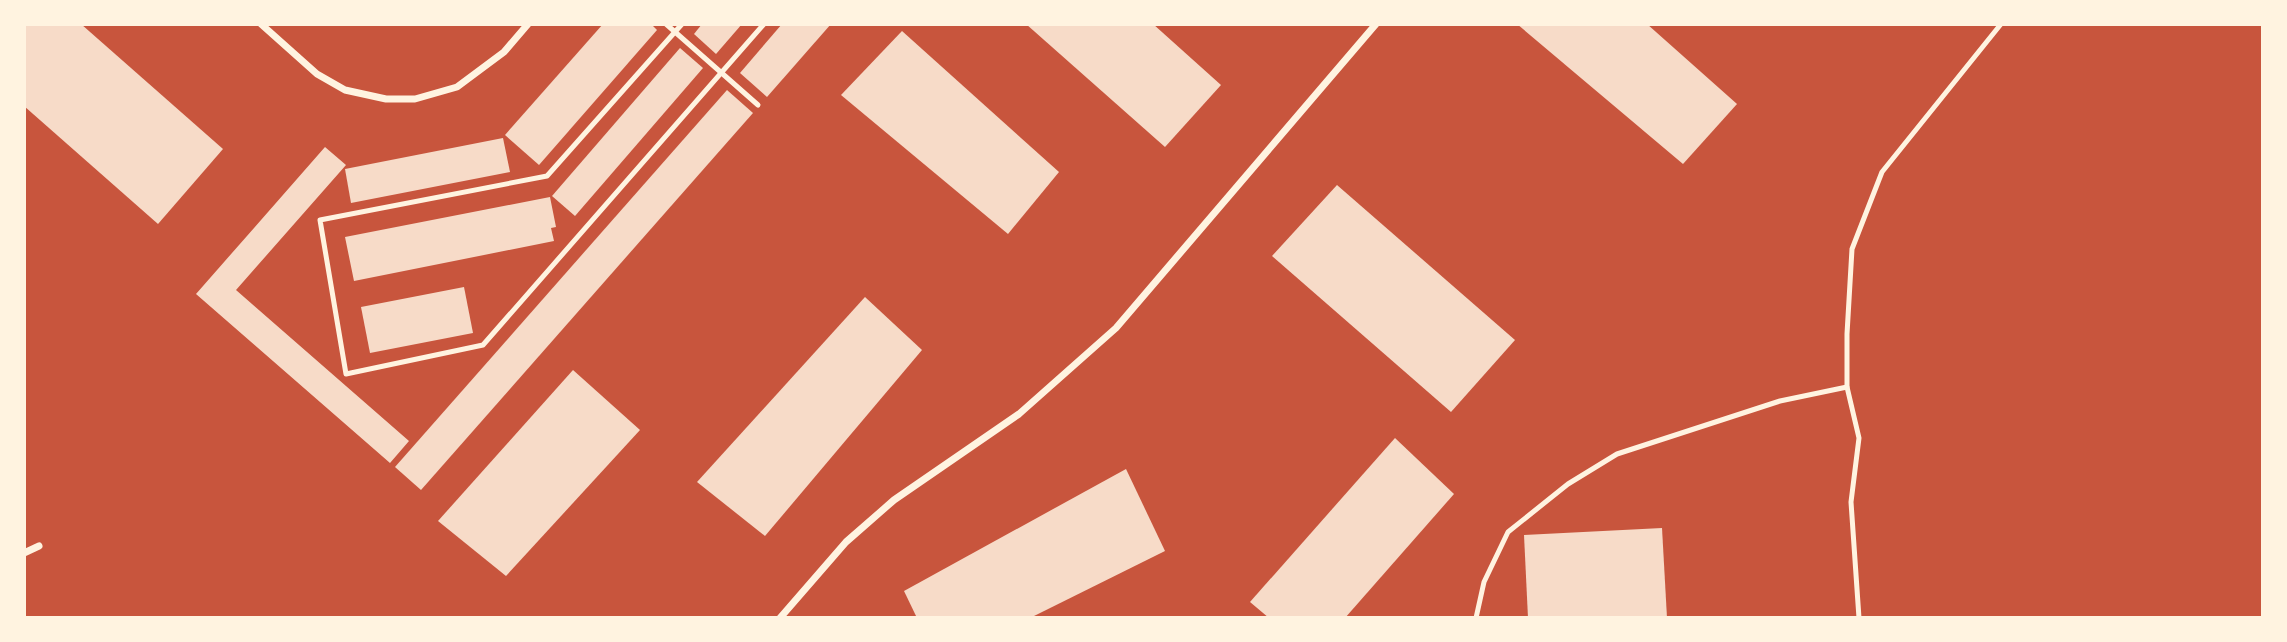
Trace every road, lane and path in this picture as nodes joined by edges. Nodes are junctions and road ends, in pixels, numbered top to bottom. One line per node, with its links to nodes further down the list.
1 (261, 24): 2 (street)
2 (528, 24)
3 (666, 24): 8 (lane)
4 (682, 24): 8 (lane)
5 (764, 24): 9 (lane)
6 (1376, 24): 14 (street)
7 (2001, 24): 11 (lane)
8 (675, 33): 9 (lane); 9 (lane)
9 (721, 74): 10 (lane)
10 (758, 105)
11 (1847, 387): 15 (lane); 16 (lane)
12 (39, 546): 13 (street)
13 (24, 553)
14 (780, 618)
15 (1476, 618)
16 (1859, 618)

